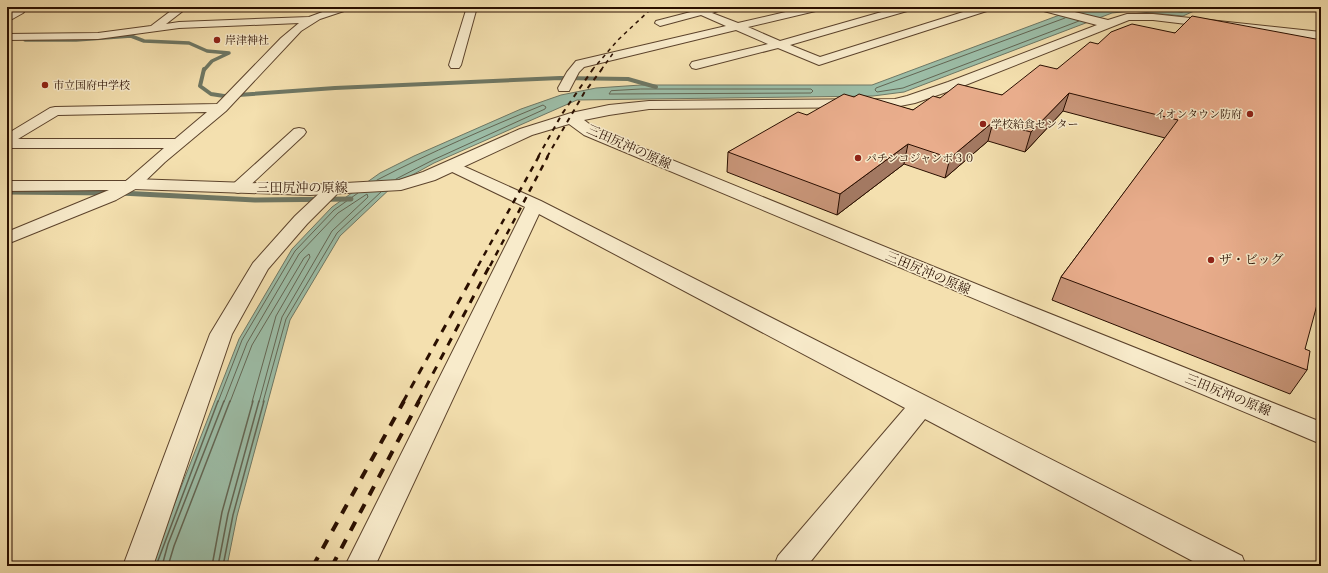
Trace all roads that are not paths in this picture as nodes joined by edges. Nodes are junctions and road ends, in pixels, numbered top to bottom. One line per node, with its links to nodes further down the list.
1 (22, 7): 14 (street)
2 (183, 7): 18 (street)
3 (346, 7): 12 (street)
4 (472, 7): 23 (street)
5 (724, 7): 11 (street)
6 (820, 7): 17 (street)
7 (910, 7): 13 (street)
8 (989, 7): 19 (street)
9 (1046, 8): 15 (street)
10 (866, 9): 13 (street)
11 (702, 12): 16 (street); 17 (street)
12 (316, 15): 18 (street); 26 (street)
13 (885, 15): 19 (street); 22 (street)
14 (7, 19)
15 (1103, 22): 20 (street); 27 (street)
16 (660, 23)
17 (739, 27): 22 (street); 25 (street)
18 (156, 28): 21 (street)
19 (923, 28): 22 (street)
20 (1321, 36)
21 (7, 37)
22 (780, 44): 24 (street)
23 (455, 65)
24 (696, 65)
25 (568, 81)
26 (221, 108): 29 (street); 30 (street)
27 (571, 118): 32 (street, 三田尻沖の原線); 40 (street, 三田尻沖の原線)
28 (299, 132): 35 (street)
29 (7, 140)
30 (180, 143): 31 (street); 33 (street)
31 (7, 144)
32 (452, 166): 36 (street, 三田尻沖の原線); 37 (street)
33 (133, 184): 34 (street); 35 (street, 三田尻沖の原線); 38 (street)
34 (7, 186)
35 (238, 188): 36 (street, 三田尻沖の原線)
36 (340, 189): 41 (street)
37 (535, 205): 39 (street); 42 (street)
38 (7, 239)
39 (922, 405): 43 (street); 44 (street)
40 (1321, 432)
41 (138, 566)
42 (360, 566)
43 (789, 566)
44 (1231, 566)

